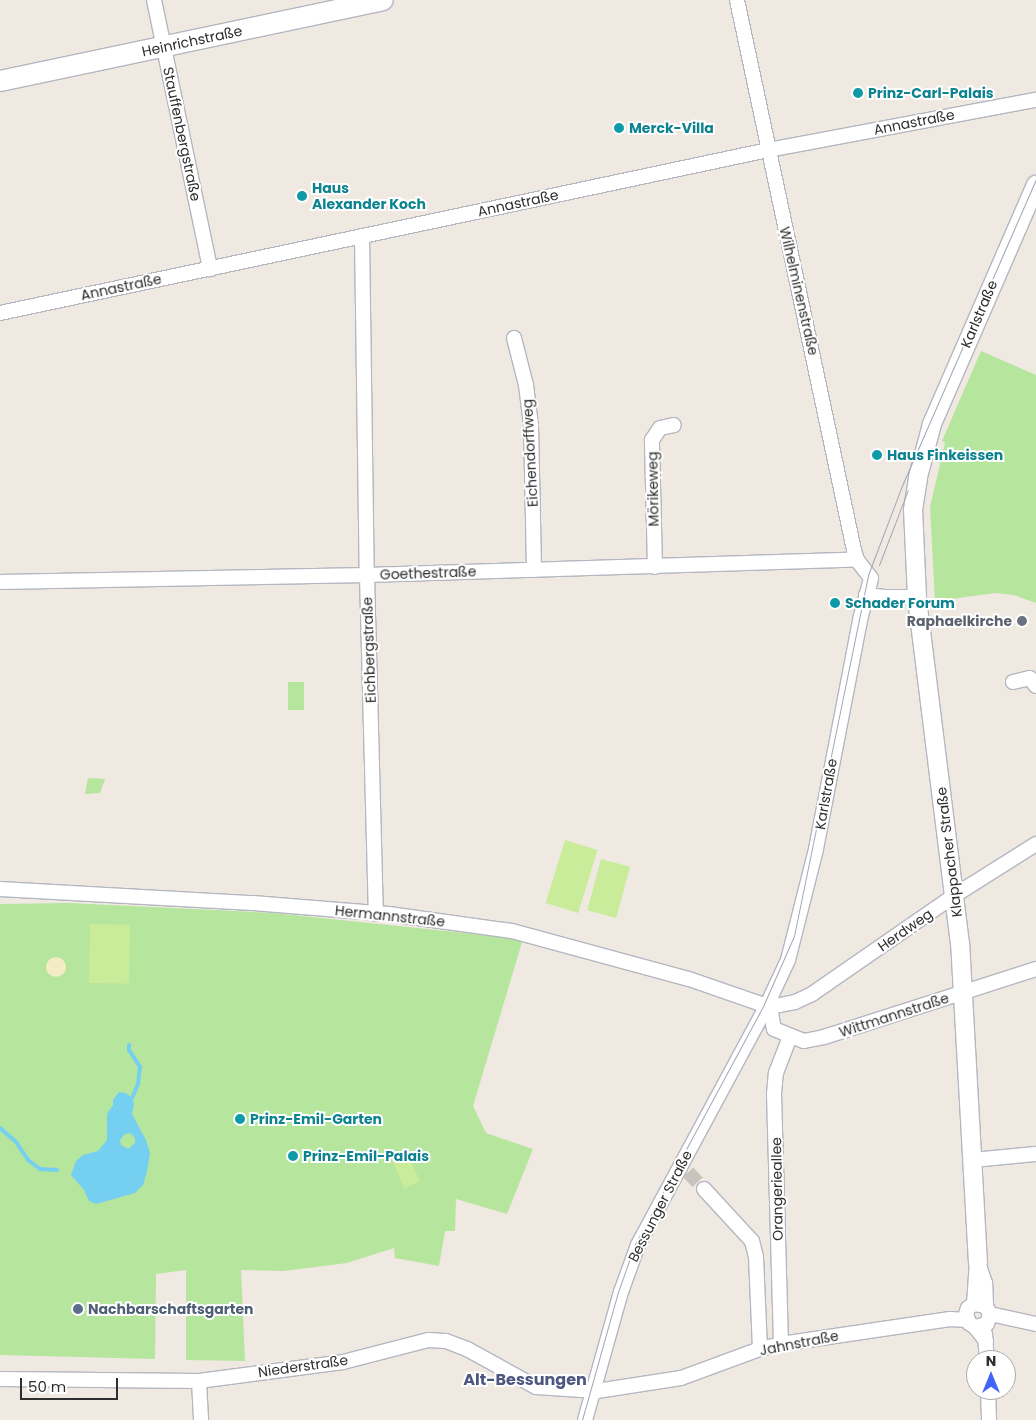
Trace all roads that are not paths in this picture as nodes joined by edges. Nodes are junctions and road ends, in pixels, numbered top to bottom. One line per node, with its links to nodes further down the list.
1 (154, 0): 4 (street, Stauffenbergstraße)
2 (736, 0): 7 (street, Wilhelminenstraße)
3 (371, 1): 4 (main road, Heinrichstraße)
4 (164, 46): 5 (main road, Heinrichstraße); 10 (street, Stauffenbergstraße)
5 (0, 81)
6 (1036, 100): 7 (street, Annastraße)
7 (768, 150): 9 (street, Annastraße); 15 (street, Wilhelminenstraße)
8 (1036, 185): 14 (street, Karlstraße)
9 (362, 236): 10 (street, Annastraße); 18 (street, Eichbergstraße)
10 (210, 269): 11 (street, Annastraße)
11 (0, 313)
12 (514, 338): 17 (street, Eichendorffweg)
13 (674, 425): 16 (street, Mörikeweg)
14 (926, 444): 22 (street, Klappacher Straße)
15 (857, 560): 16 (street, Goethestraße); 19 (street, Wilhelminenstraße)
16 (655, 567): 17 (street, Goethestraße)
17 (534, 570): 18 (street, Goethestraße)
18 (366, 575): 20 (street, Goethestraße); 28 (street, Eichbergstraße)
19 (871, 578): 21 (street, Karlstraße)
20 (0, 582)
21 (866, 595): 22 (street); 31 (street, Karlstraße)
22 (917, 597): 27 (street, Klappacher Straße)
23 (1013, 682): 24 (street)
24 (1036, 686)
25 (1036, 844): 27 (street, Herdweg)
26 (0, 889): 28 (street, Hermannstraße)
27 (955, 896): 30 (street, Klappacher Straße); 31 (street, Herdweg)
28 (376, 914): 31 (street, Hermannstraße)
29 (1036, 969): 30 (street, Wittmannstraße)
30 (964, 993): 32 (street, Wittmannstraße); 34 (street, Klappacher Straße)
31 (769, 1006): 32 (street); 44 (street, Bessunger Straße)
32 (790, 1037): 39 (street, Orangerieallee)
33 (1036, 1154): 34 (street)
34 (972, 1160): 36 (street, Klappacher Straße)
35 (704, 1189): 40 (street)
36 (978, 1263): 37 (street, Klappacher Straße)
37 (979, 1316): 38 (street, Jahnstraße); 39 (street, Jahnstraße); 41 (street)
38 (1036, 1324)
39 (781, 1344): 40 (street, Jahnstraße)
40 (760, 1349): 44 (street, Jahnstraße)
41 (986, 1350)
42 (0, 1379): 43 (street, Niederstraße)
43 (199, 1380): 44 (street, Niederstraße); 46 (street)
44 (593, 1391): 47 (street, Bessunger Straße)
45 (988, 1400): 48 (street)
46 (201, 1420)
47 (586, 1420)
48 (989, 1420)

